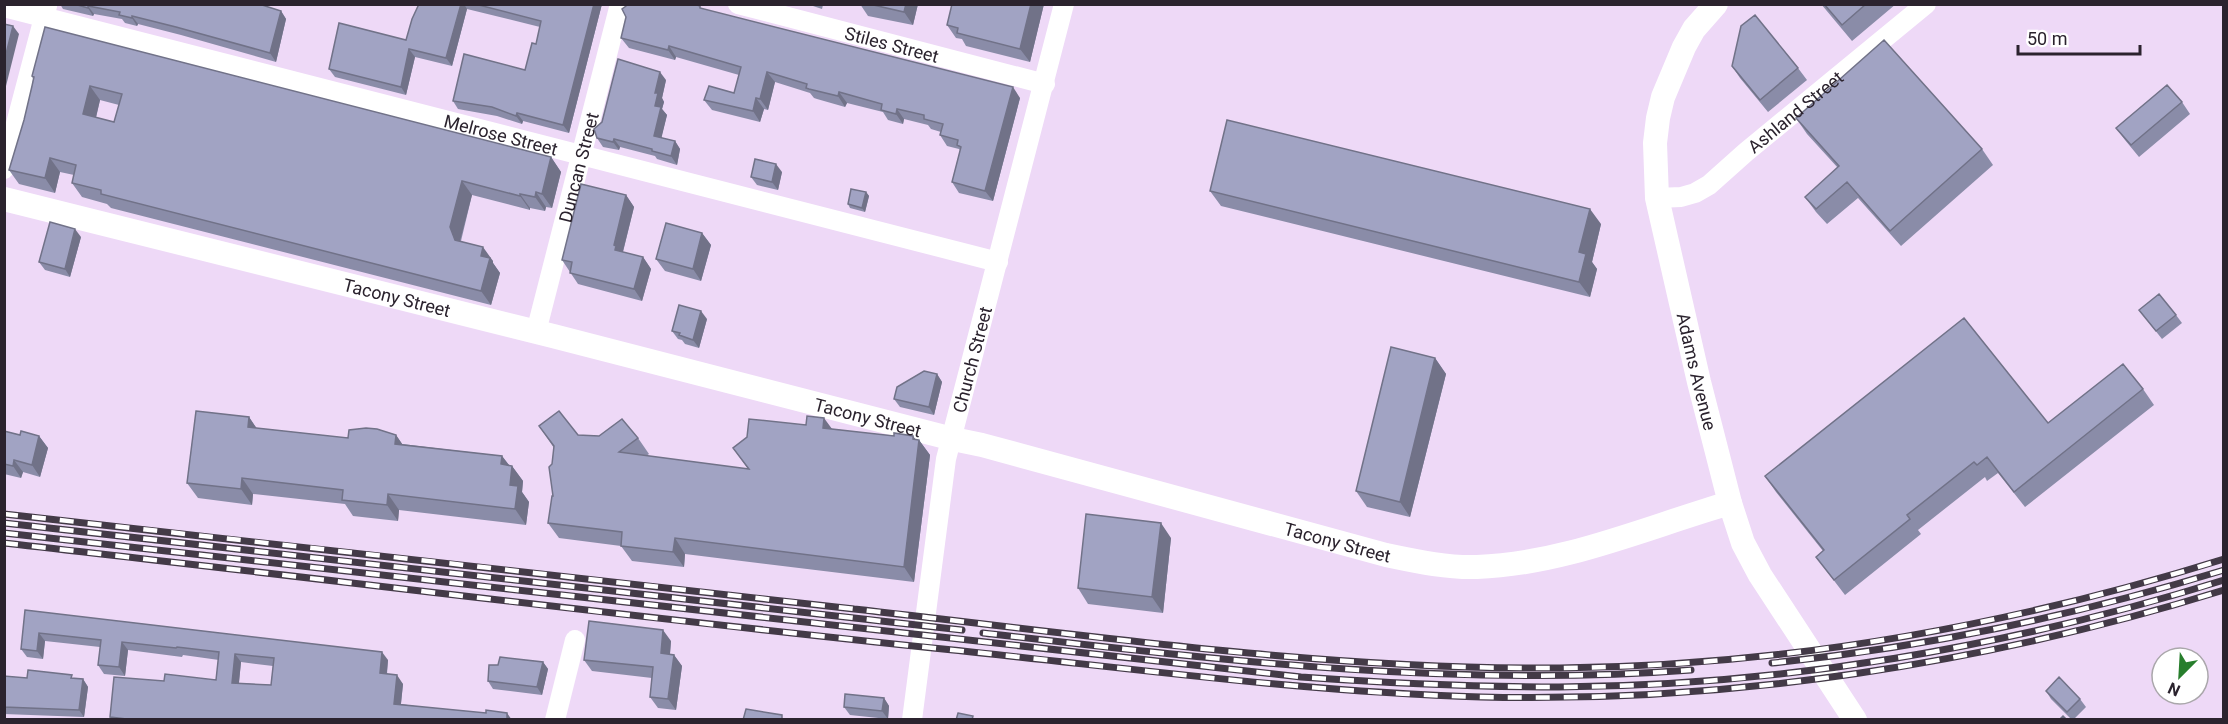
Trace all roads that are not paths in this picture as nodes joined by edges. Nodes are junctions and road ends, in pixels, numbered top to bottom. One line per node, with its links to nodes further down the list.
1 (620, 4): 9 (street, Duncan Street)
2 (738, 4): 8 (street, Stiles Street)
3 (1064, 4): 8 (street, Church Street)
4 (1716, 4): 11 (main road, Adams Avenue)
5 (1926, 4): 11 (street, Ashland Street)
6 (4, 7): 7 (street, Melrose Street)
7 (45, 11): 9 (street, Melrose Street); 10 (street)
8 (1045, 84): 13 (street, Church Street)
9 (582, 157): 13 (street, Melrose Street); 14 (street, Duncan Street)
10 (4, 169)
11 (1657, 198): 16 (main road, Adams Avenue)
12 (4, 199): 14 (main road, Tacony Street)
13 (998, 262): 15 (street, Church Street)
14 (536, 332): 15 (main road, Tacony Street)
15 (953, 439): 16 (main road, Tacony Street); 19 (street, Church Street)
16 (1730, 504): 20 (main road, Adams Avenue)
17 (575, 640): 18 (street)
18 (555, 720)
19 (912, 720)
20 (1856, 720)

